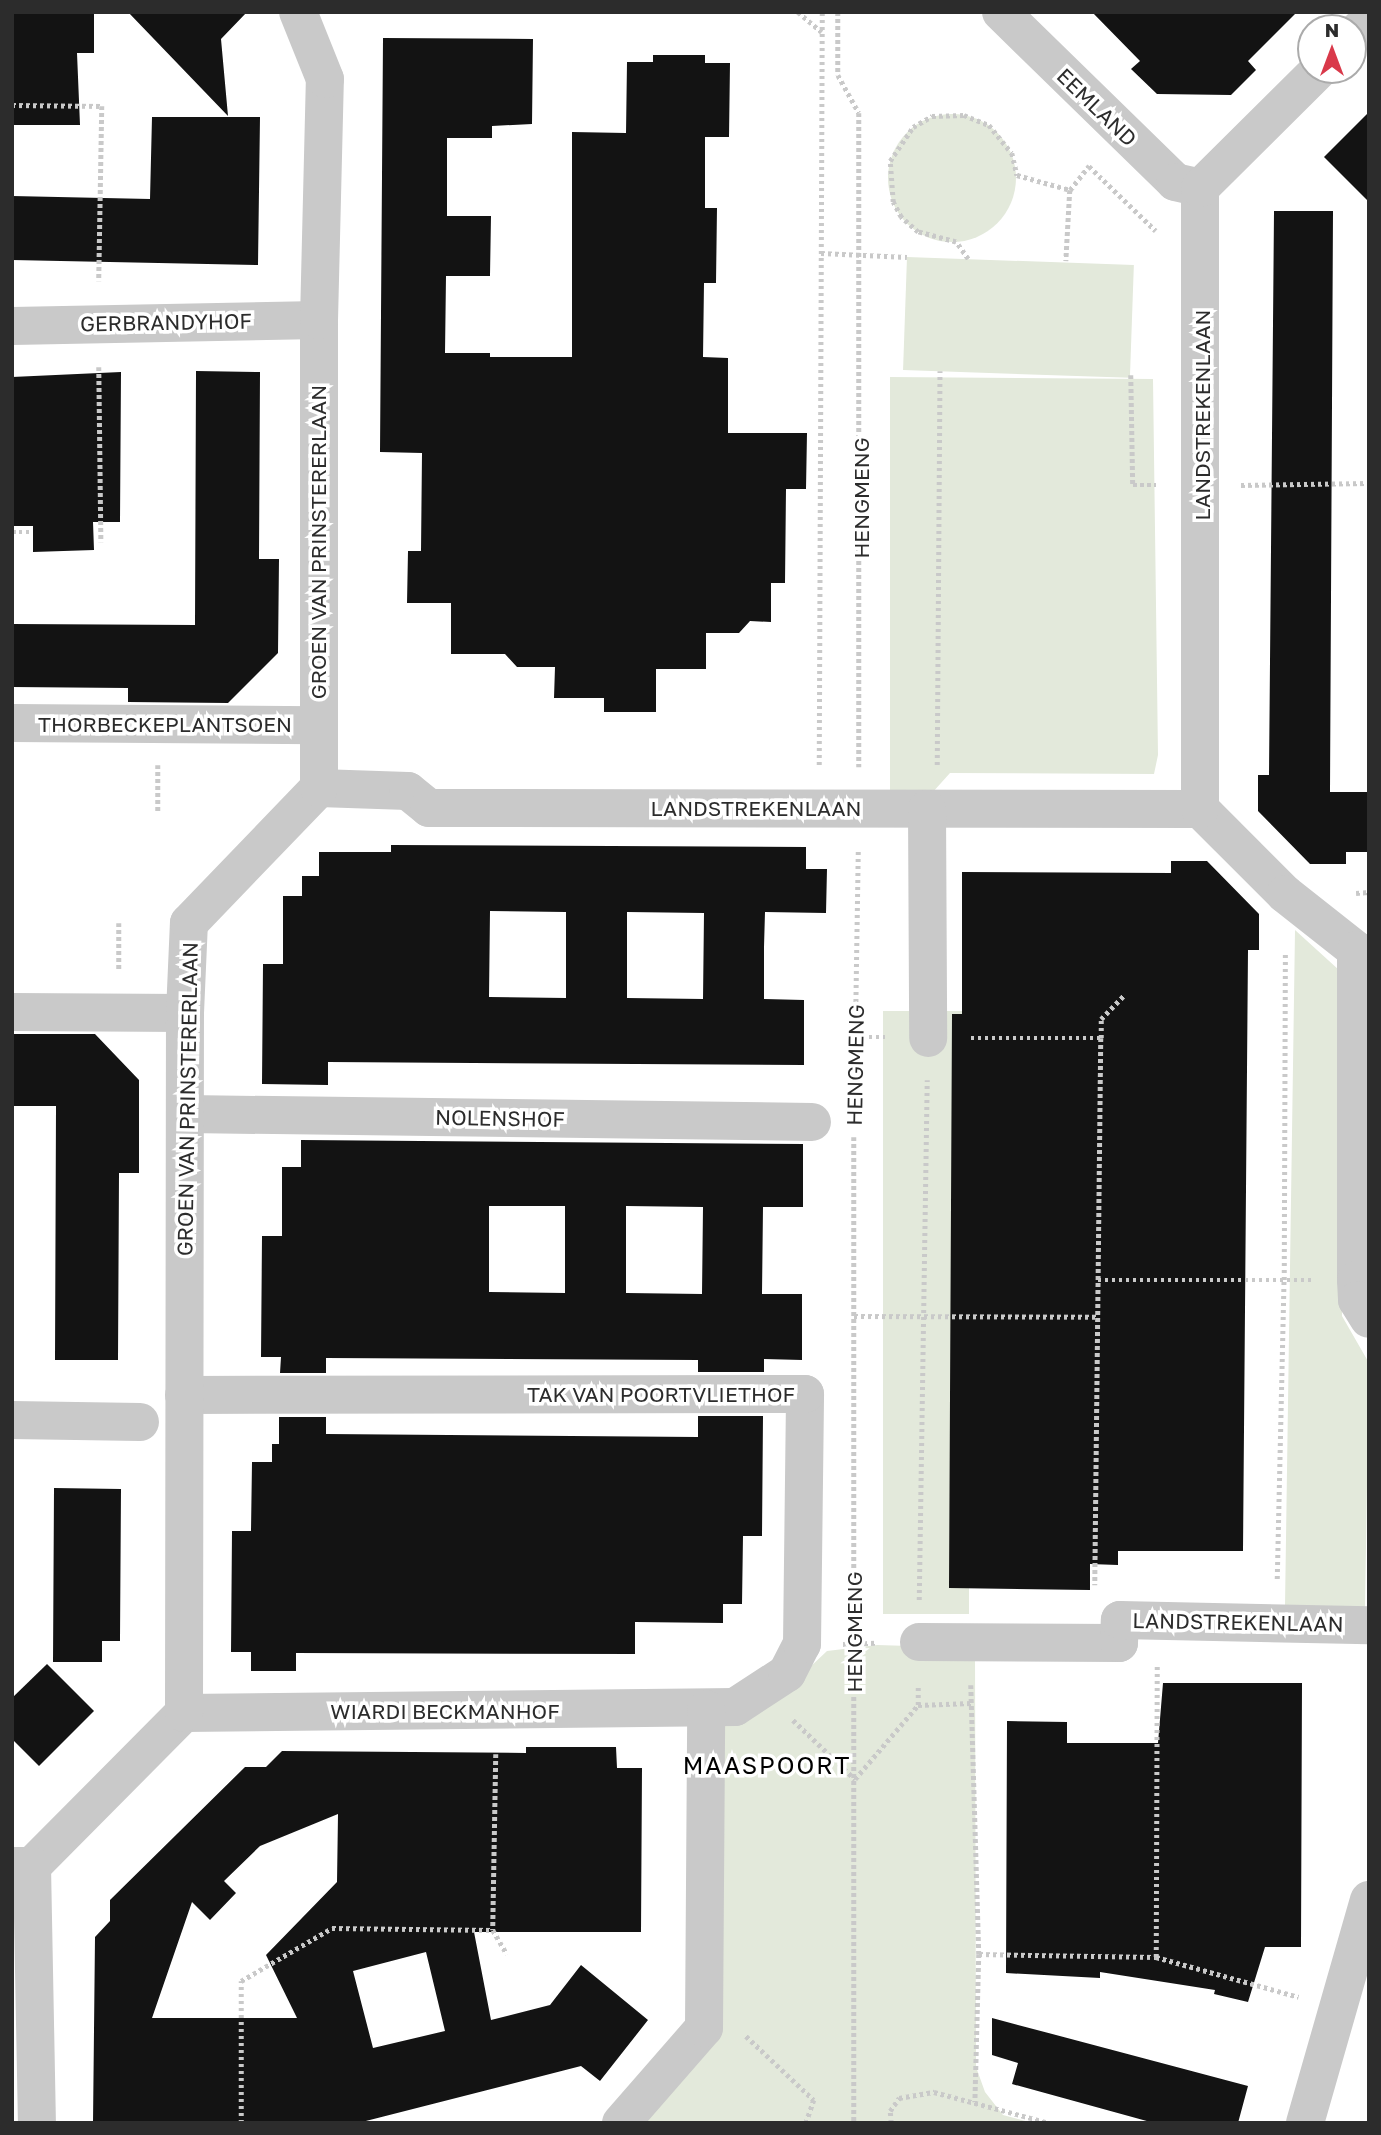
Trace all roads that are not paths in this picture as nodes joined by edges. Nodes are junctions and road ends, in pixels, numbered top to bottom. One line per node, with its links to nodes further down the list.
1 (298, 12): 5 (street, GROEN VAN PRINSTERERLAAN)
2 (1000, 12): 4 (street, EEMLAND)
3 (1305, 84): 4 (street)
4 (1200, 188): 11 (street, LANDSTREKENLAAN)
5 (319, 320): 6 (street, GERBRANDYHOF); 8 (street, GROEN VAN PRINSTERERLAAN)
6 (12, 326)
7 (12, 723): 8 (street, THORBECKEPLANTSOEN)
8 (318, 725): 9 (street, GROEN VAN PRINSTERERLAAN)
9 (318, 788): 10 (street, LANDSTREKENLAAN); 14 (street, GROEN VAN PRINSTERERLAAN)
10 (927, 809): 11 (street, LANDSTREKENLAAN); 15 (street)
11 (1200, 809): 12 (street)
12 (1362, 950): 18 (street)
13 (12, 1013): 14 (street)
14 (185, 1013): 16 (street, GROEN VAN PRINSTERERLAAN)
15 (928, 1038)
16 (187, 1114): 17 (street, NOLENSHOF); 19 (street, GROEN VAN PRINSTERERLAAN)
17 (812, 1122)
18 (1369, 1319)
19 (184, 1395): 24 (street, TAK VAN POORTVLIETHOF); 25 (street, GROEN VAN PRINSTERERLAAN)
20 (12, 1420): 21 (street)
21 (141, 1422)
22 (1369, 1625): 23 (street, LANDSTREKENLAAN)
23 (919, 1642)
24 (706, 1709): 25 (street, WIARDI BECKMANHOF); 29 (street)
25 (184, 1713): 26 (street)
26 (22, 1866): 28 (street)
27 (1369, 1900): 30 (street)
28 (37, 2123)
29 (621, 2123)
30 (1305, 2123)

